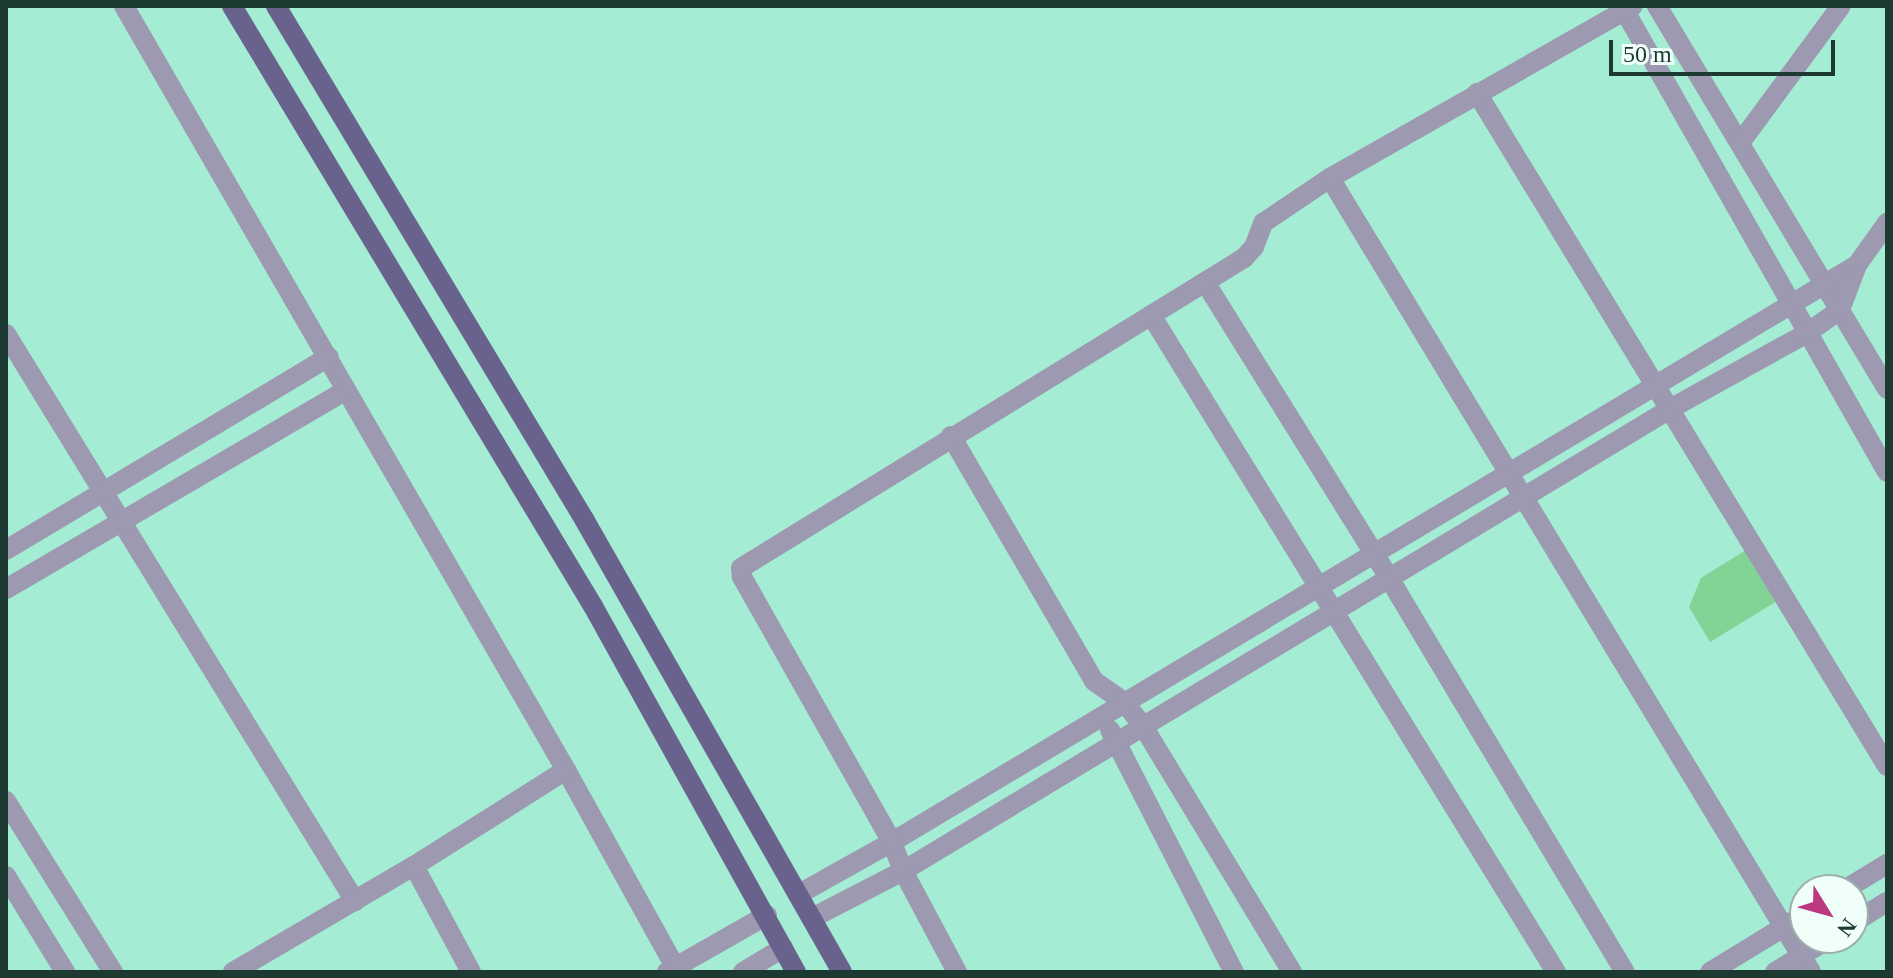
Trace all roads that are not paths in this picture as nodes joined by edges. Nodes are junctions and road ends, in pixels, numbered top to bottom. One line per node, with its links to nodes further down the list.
1 (124, 6): 19 (street)
2 (232, 6): 54 (main road)
3 (276, 6): 50 (main road)
4 (1657, 6): 8 (street)
5 (1841, 6): 8 (street)
6 (1625, 8): 7 (street); 14 (street)
7 (1477, 93): 9 (street); 20 (street)
8 (1740, 143): 13 (street)
9 (1330, 178): 12 (street); 26 (street)
10 (1887, 223): 11 (street)
11 (1857, 265): 13 (street); 15 (street)
12 (1205, 282): 16 (street); 31 (street)
13 (1824, 285): 14 (street); 15 (street)
14 (1791, 305): 17 (street); 20 (street)
15 (1840, 310): 17 (street); 21 (street)
16 (1151, 315): 24 (street); 33 (street)
17 (1807, 333): 23 (street); 25 (street)
18 (6, 334): 27 (street)
19 (329, 357): 22 (street); 27 (street)
20 (1656, 386): 23 (street); 26 (street)
21 (1887, 389)
22 (345, 391): 29 (street); 42 (street)
23 (1670, 409): 28 (street); 41 (street)
24 (951, 436): 36 (street); 44 (street)
25 (1887, 472)
26 (1510, 473): 28 (street); 31 (street)
27 (102, 492): 29 (street); 30 (street)
28 (1524, 497): 32 (street); 57 (street)
29 (119, 522): 34 (street); 51 (street)
30 (6, 550)
31 (1374, 554): 32 (street); 33 (street)
32 (1389, 578): 35 (street); 72 (street)
33 (1321, 586): 35 (street); 37 (street)
34 (6, 589)
35 (1335, 611): 39 (street); 71 (street)
36 (1094, 681): 37 (street); 38 (street)
37 (1125, 703): 38 (street); 39 (street)
38 (1102, 717): 40 (street); 44 (street)
39 (1143, 726): 40 (street); 70 (street)
40 (1117, 742): 47 (street); 69 (street)
41 (1887, 766)
42 (566, 770): 46 (street); 60 (street)
43 (6, 801): 62 (street)
44 (892, 842): 47 (street); 50 (street)
45 (1887, 864): 48 (street)
46 (414, 866): 51 (street); 64 (street)
47 (903, 871): 55 (street); 68 (street)
48 (1869, 875)
49 (6, 876): 61 (street)
50 (799, 894): 55 (main road)
51 (355, 901): 63 (street)
52 (1887, 902): 53 (street)
53 (1869, 913)
54 (767, 915): 58 (main road); 60 (street)
55 (812, 918): 67 (main road)
56 (1789, 923): 57 (street)
57 (1783, 927): 59 (street); 73 (street)
58 (783, 948): 65 (street); 66 (main road)
59 (1806, 964): 74 (street)
60 (673, 970)
61 (65, 972)
62 (113, 972)
63 (233, 972)
64 (471, 972)
65 (743, 972)
66 (796, 972)
67 (842, 972)
68 (957, 972)
69 (1234, 972)
70 (1292, 972)
71 (1556, 972)
72 (1625, 972)
73 (1710, 972)
74 (1775, 972)

